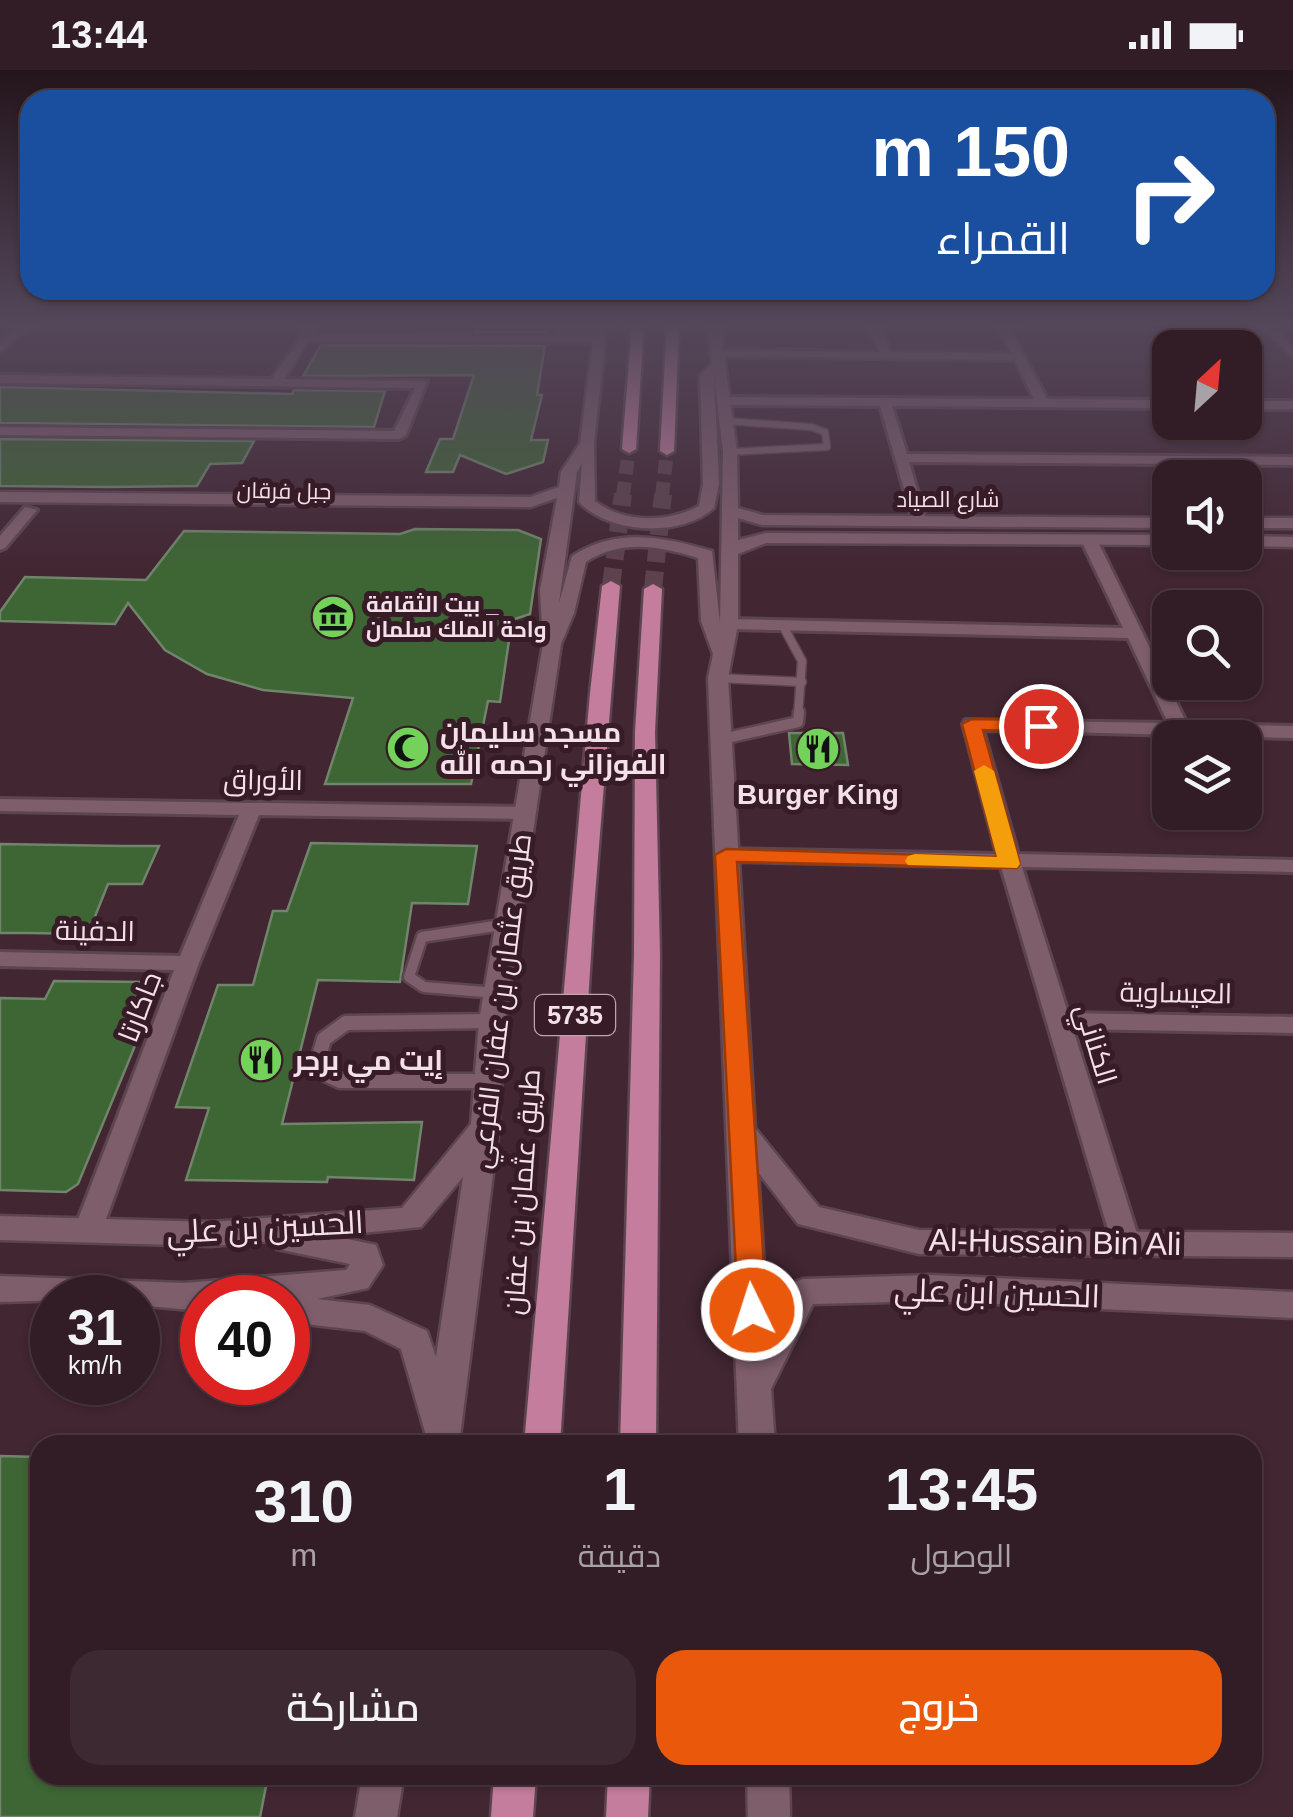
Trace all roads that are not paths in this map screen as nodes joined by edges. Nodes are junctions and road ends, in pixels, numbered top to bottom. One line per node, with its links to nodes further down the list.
1 (412, 407): 10 (street)
2 (591, 407): 11 (street, طريق عثمان بن عفان الفرعي)
3 (632, 407): 12 (main road)
4 (669, 407): 13 (main road)
5 (708, 407): 11 (street)
6 (725, 407): 9 (street)
7 (805, 407): 9 (street)
8 (886, 407): 15 (street)
9 (726, 411): 14 (street); 14 (lane)
10 (0, 431)
11 (587, 444): 17 (street, طريق عثمان بن عفان الفرعي)
12 (629, 450)
13 (667, 451)
14 (730, 452): 22 (street)
15 (901, 458): 16 (street); 24 (street)
16 (1293, 460)
17 (566, 490): 19 (street, جبل فرقان); 26 (street, طريق عثمان بن عفان الفرعي)
18 (0, 498): 19 (street, جبل فرقان)
19 (507, 509): 21 (street, جبل فرقان); 26 (street, جبل فرقان)
20 (0, 510): 21 (street, جبل فرقان)
21 (30, 510): 33 (street)
22 (728, 510): 23 (street, شارع الصياد); 34 (street)
23 (762, 520): 24 (street, شارع الصياد); 28 (street)
24 (919, 521): 25 (street, شارع الصياد)
25 (1152, 523)
26 (546, 525): 40 (street, طريق عثمان بن عفان الفرعي)
27 (1262, 528): 29 (street)
28 (766, 538): 30 (street, شارع الصياد); 34 (street, شارع الصياد)
29 (1292, 538): 32 (street)
30 (1089, 540): 31 (street, شارع الصياد); 39 (street)
31 (1152, 540)
32 (1262, 540)
33 (0, 545)
34 (730, 552): 37 (street)
35 (611, 586): 79 (main road, طريق عثمان بن عفان / 5735)
36 (653, 589): 80 (main road, 5735)
37 (729, 624): 38 (street); 41 (street)
38 (784, 626): 39 (street); 42 (lane)
39 (1134, 633): 43 (street)
40 (552, 644): 41 (street); 50 (street, طريق عثمان بن عفان الفرعي)
41 (721, 666): 42 (lane); 47 (street)
42 (802, 682): 47 (lane)
43 (1176, 720)
44 (1152, 728): 52 (street, الكناني)
45 (1262, 731): 46 (street)
46 (1293, 732)
47 (722, 739): 51 (street)
48 (0, 804): 49 (street, الأوراق)
49 (252, 808): 50 (street, الأوراق); 56 (street, جاكارتا)
50 (525, 813): 54 (street, طريق عثمان بن عفان الفرعي)
51 (726, 855): 52 (street); 63 (street)
52 (1010, 864): 53 (street); 59 (street, الكناني)
53 (1293, 866)
54 (508, 924): 57 (street, طريق عثمان بن عفان الفرعي); 57 (lane)
55 (0, 960): 56 (street, الدفينة)
56 (188, 963): 65 (street, جاكارتا)
57 (497, 993): 58 (street, طريق عثمان بن عفان الفرعي)
58 (492, 1021): 61 (street, طريق عثمان بن عفان الفرعي); 61 (lane)
59 (1058, 1021): 60 (street, العيساوية); 68 (street, الكناني)
60 (1293, 1026)
61 (485, 1080): 62 (street, طريق عثمان بن عفان الفرعي)
62 (486, 1126): 66 (street, الحسين بن علي); 78 (street, طريق عثمان بن عفان الفرعي)
63 (742, 1130): 67 (street, Al-Hussain Bin Ali); 76 (street)
64 (0, 1228): 65 (street, الحسين بن علي)
65 (88, 1230): 66 (street, الحسين بن علي)
66 (211, 1234): 70 (street)
67 (919, 1242): 68 (street, Al-Hussain Bin Ali); 71 (street)
68 (1126, 1242): 69 (street, Al-Hussain Bin Ali)
69 (1293, 1245)
70 (310, 1287)
71 (931, 1288): 74 (street, الحسين ابن علي); 76 (street, الحسين ابن علي)
72 (0, 1289): 73 (street)
73 (180, 1296)
74 (1293, 1304)
75 (310, 1311): 77 (street)
76 (757, 1383): 81 (street)
77 (440, 1435)
78 (443, 1435)
79 (543, 1435)
80 (638, 1435)
81 (757, 1435)
82 (381, 1785): 86 (street)
83 (514, 1785): 87 (main road)
84 (629, 1785): 88 (main road)
85 (768, 1785): 89 (street)
86 (376, 1817)
87 (512, 1817)
88 (628, 1817)
89 (769, 1817)

